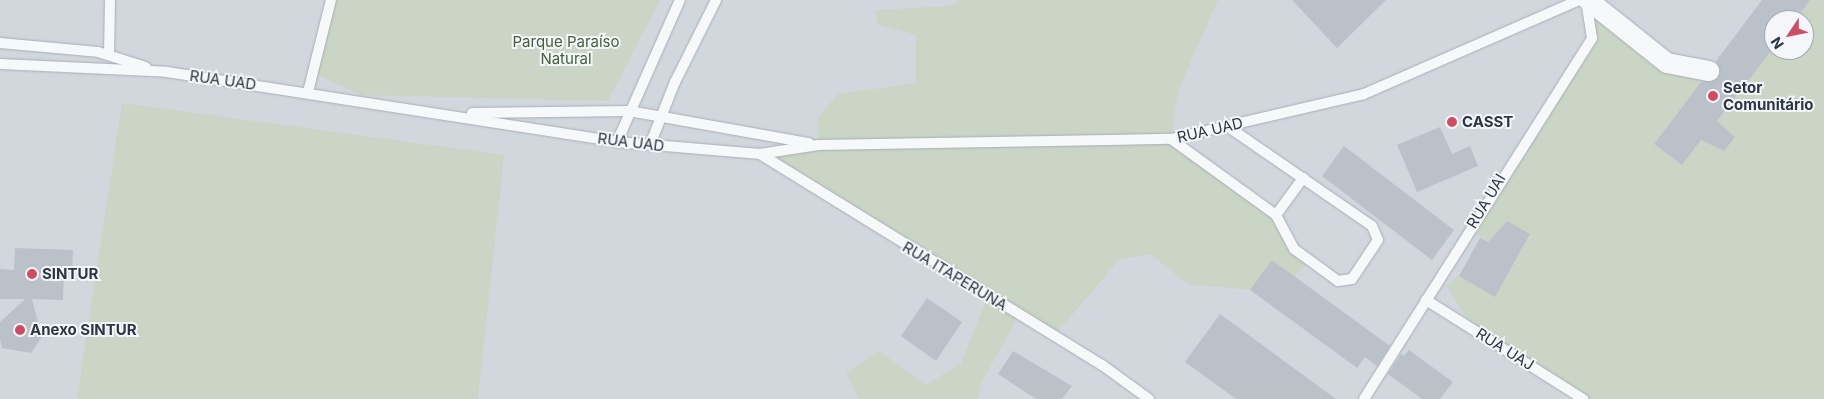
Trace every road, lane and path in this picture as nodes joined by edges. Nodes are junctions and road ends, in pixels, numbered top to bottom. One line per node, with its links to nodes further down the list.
1 (110, 0): 8 (lane)
2 (331, 0): 12 (lane)
3 (680, 0): 13 (lane)
4 (716, 0): 15 (lane)
5 (1579, 0): 16 (lane, RUA UAD)
6 (1587, 0): 10 (street); 24 (lane, RUA UAI)
7 (0, 43): 8 (lane)
8 (109, 55): 11 (lane)
9 (0, 64): 11 (lane, RUA UAD)
10 (1709, 71)
11 (166, 72): 12 (lane, RUA UAD)
12 (308, 92): 14 (lane, RUA UAD)
13 (630, 111): 14 (lane, RUA UAD); 15 (lane, RUA UAD); 18 (lane)
14 (445, 113): 18 (lane, RUA UAD)
15 (661, 116): 19 (lane, RUA UAD); 20 (lane)
16 (1227, 126): 17 (lane, RUA UAD); 22 (lane)
17 (1171, 139): 19 (lane, RUA UAD); 23 (lane)
18 (617, 142): 20 (lane, RUA UAD)
19 (818, 145): 21 (lane, RUA UAD)
20 (650, 146): 21 (lane, RUA UAD)
21 (760, 154): 25 (lane, RUA ITAPERUNA)
22 (1303, 178): 23 (lane); 23 (lane)
23 (1276, 215)
24 (1426, 300): 26 (lane, RUA UAI); 27 (lane, RUA UAJ)
25 (1149, 399)
26 (1364, 399)
27 (1582, 399)

